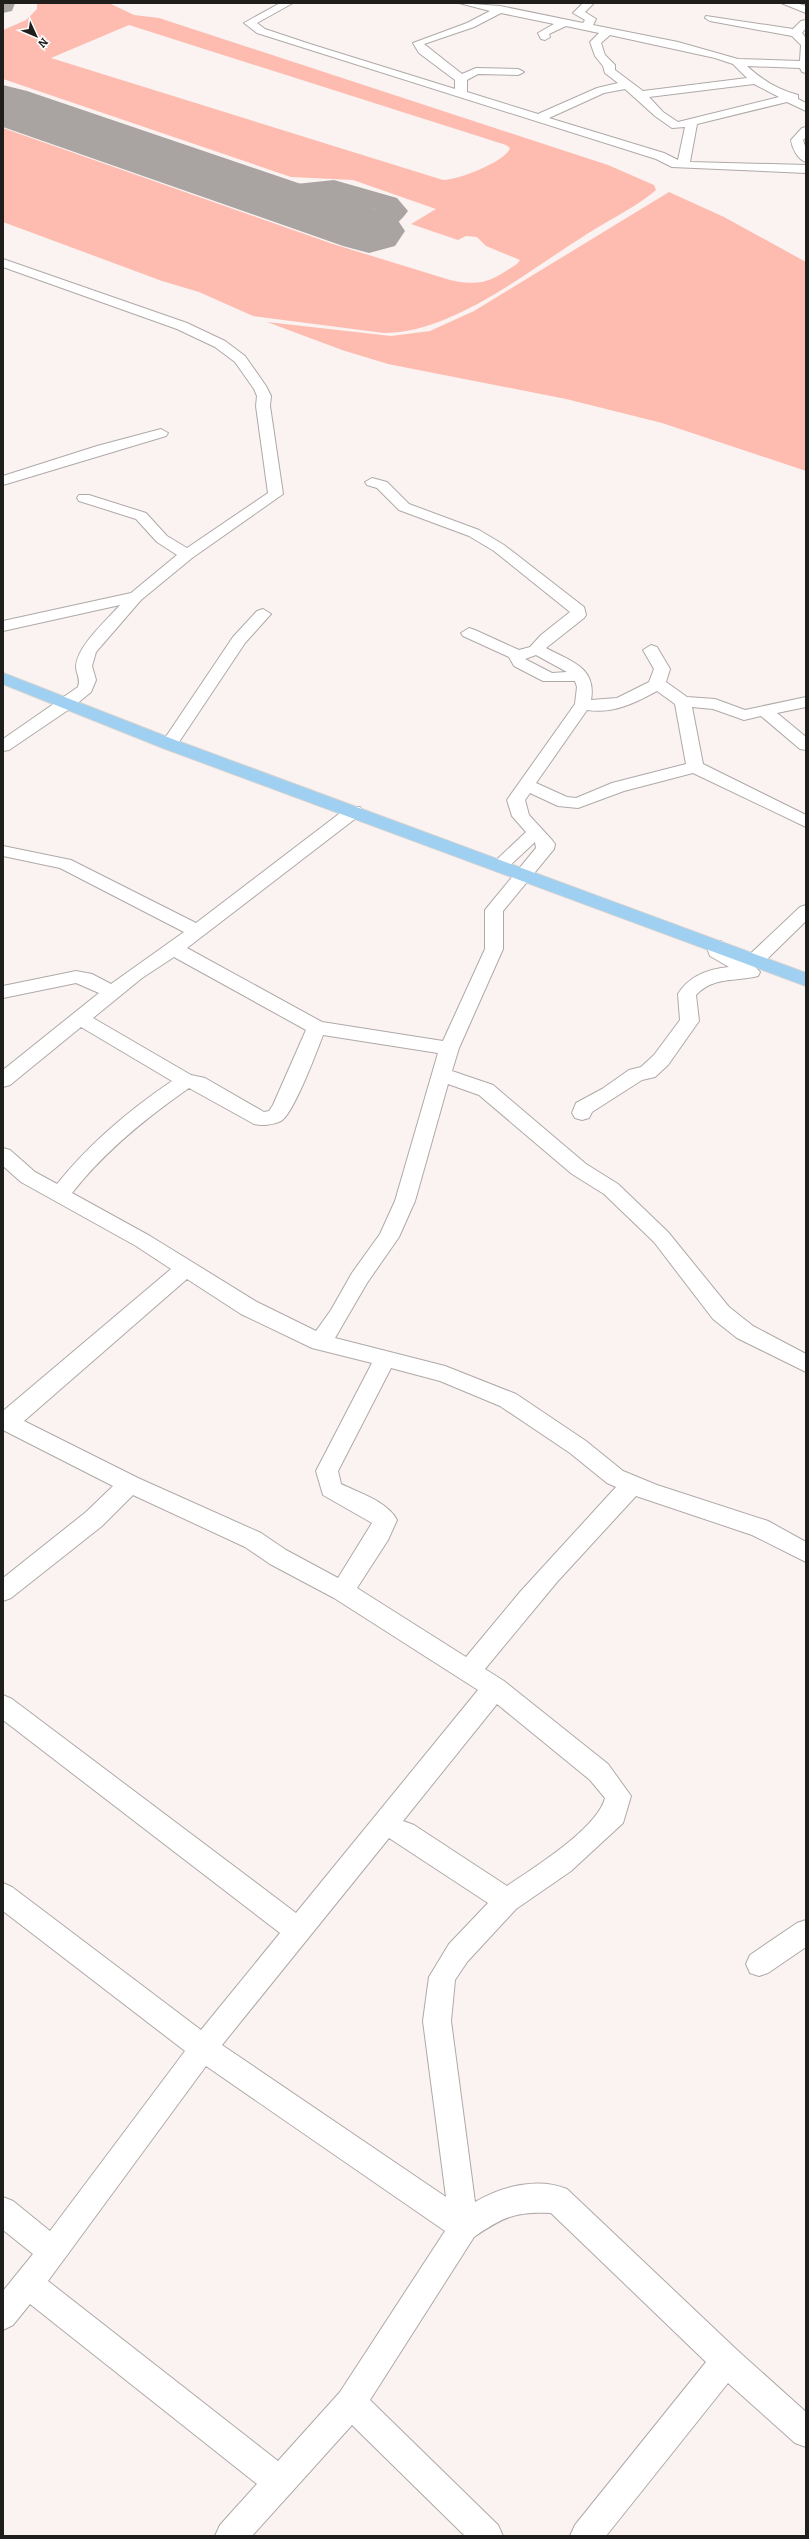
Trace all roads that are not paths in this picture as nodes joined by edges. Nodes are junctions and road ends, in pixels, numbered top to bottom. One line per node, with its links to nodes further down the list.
1 (288, 3): 22 (street)
2 (464, 3): 5 (street)
3 (589, 3): 10 (street)
4 (786, 3): 6 (street)
5 (500, 9): 8 (street); 18 (street)
6 (806, 10)
7 (710, 18): 12 (street)
8 (564, 22): 10 (street); 13 (street)
9 (806, 23): 12 (street)
10 (586, 27): 11 (street)
11 (607, 32): 14 (street); 21 (street)
12 (796, 33): 15 (street)
13 (545, 37)
14 (737, 62): 15 (street); 19 (street)
15 (806, 65): 16 (street)
16 (806, 70)
17 (518, 72): 18 (street)
18 (461, 79): 22 (street)
19 (756, 80): 24 (street); 25 (street)
20 (592, 83): 21 (street)
21 (625, 86): 24 (street); 27 (street)
22 (461, 93): 27 (street)
23 (806, 94): 25 (street)
24 (641, 95): 28 (street)
25 (788, 98): 26 (street); 28 (street)
26 (806, 108)
27 (539, 118): 31 (street)
28 (691, 124): 31 (street)
29 (806, 130): 30 (street)
30 (806, 158)
31 (683, 165): 32 (street)
32 (806, 169)
33 (3, 263): 38 (street)
34 (161, 433): 35 (street)
35 (3, 480)
36 (372, 482): 43 (street)
37 (84, 498): 38 (street)
38 (187, 555): 39 (street)
39 (136, 597): 41 (street); 51 (street)
40 (263, 614): 54 (street)
41 (3, 626)
42 (468, 634): 45 (street)
43 (538, 650): 45 (street); 46 (street)
44 (651, 650): 48 (street)
45 (517, 655): 46 (street)
46 (580, 676): 52 (street)
47 (3, 678): 51 (main road)
48 (658, 684): 49 (street); 52 (street)
49 (683, 702): 53 (street); 57 (street)
50 (806, 702): 53 (street)
51 (68, 703): 54 (main road); 56 (street)
52 (583, 704): 58 (street)
53 (763, 710): 55 (street)
54 (170, 744): 59 (main road)
55 (806, 745)
56 (3, 746)
57 (695, 767): 58 (street); 60 (street)
58 (526, 785): 61 (street)
59 (354, 811): 63 (main road); 66 (street)
60 (806, 822)
61 (536, 832): 63 (street); 64 (street)
62 (3, 851): 66 (street)
63 (500, 866): 64 (main road)
64 (525, 875): 67 (main road); 75 (street)
65 (806, 911): 69 (street)
66 (196, 932): 68 (street)
67 (715, 946): 69 (main road); 79 (street)
68 (174, 949): 72 (street); 74 (street)
69 (755, 960): 70 (main road)
70 (806, 980)
71 (3, 992): 72 (street)
72 (113, 992): 73 (street)
73 (81, 1019): 77 (street); 78 (street)
74 (317, 1028): 75 (street); 78 (street)
75 (449, 1048): 76 (street)
76 (441, 1074): 83 (street); 85 (street)
77 (3, 1080)
78 (186, 1081): 81 (street)
79 (582, 1113)
80 (3, 1155): 81 (street)
81 (60, 1194): 82 (street)
82 (185, 1269): 83 (street); 86 (street)
83 (320, 1342): 84 (street)
84 (385, 1359): 88 (street); 91 (street)
85 (806, 1364)
86 (5, 1421): 87 (street)
87 (130, 1484): 90 (street); 91 (street)
88 (632, 1485): 89 (street); 92 (street)
89 (806, 1554)
90 (3, 1591)
91 (342, 1591): 92 (street)
92 (470, 1670): 93 (street)
93 (495, 1688): 95 (street); 97 (street)
94 (3, 1706): 98 (street)
95 (384, 1825): 97 (street); 98 (street)
96 (3, 1895): 101 (street)
97 (507, 1901): 103 (street)
98 (297, 1930): 101 (street)
99 (806, 1932): 100 (street)
100 (759, 1964)
101 (203, 2048): 103 (street); 104 (street)
102 (3, 2211): 104 (street)
103 (464, 2227): 107 (street); 108 (street)
104 (53, 2252): 105 (street)
105 (28, 2284): 106 (street); 110 (street)
106 (3, 2315)
107 (726, 2361): 109 (street); 113 (street)
108 (351, 2403): 110 (street); 112 (street)
109 (806, 2432)
110 (281, 2484): 111 (street)
111 (231, 2536)
112 (487, 2536)
113 (586, 2536)

